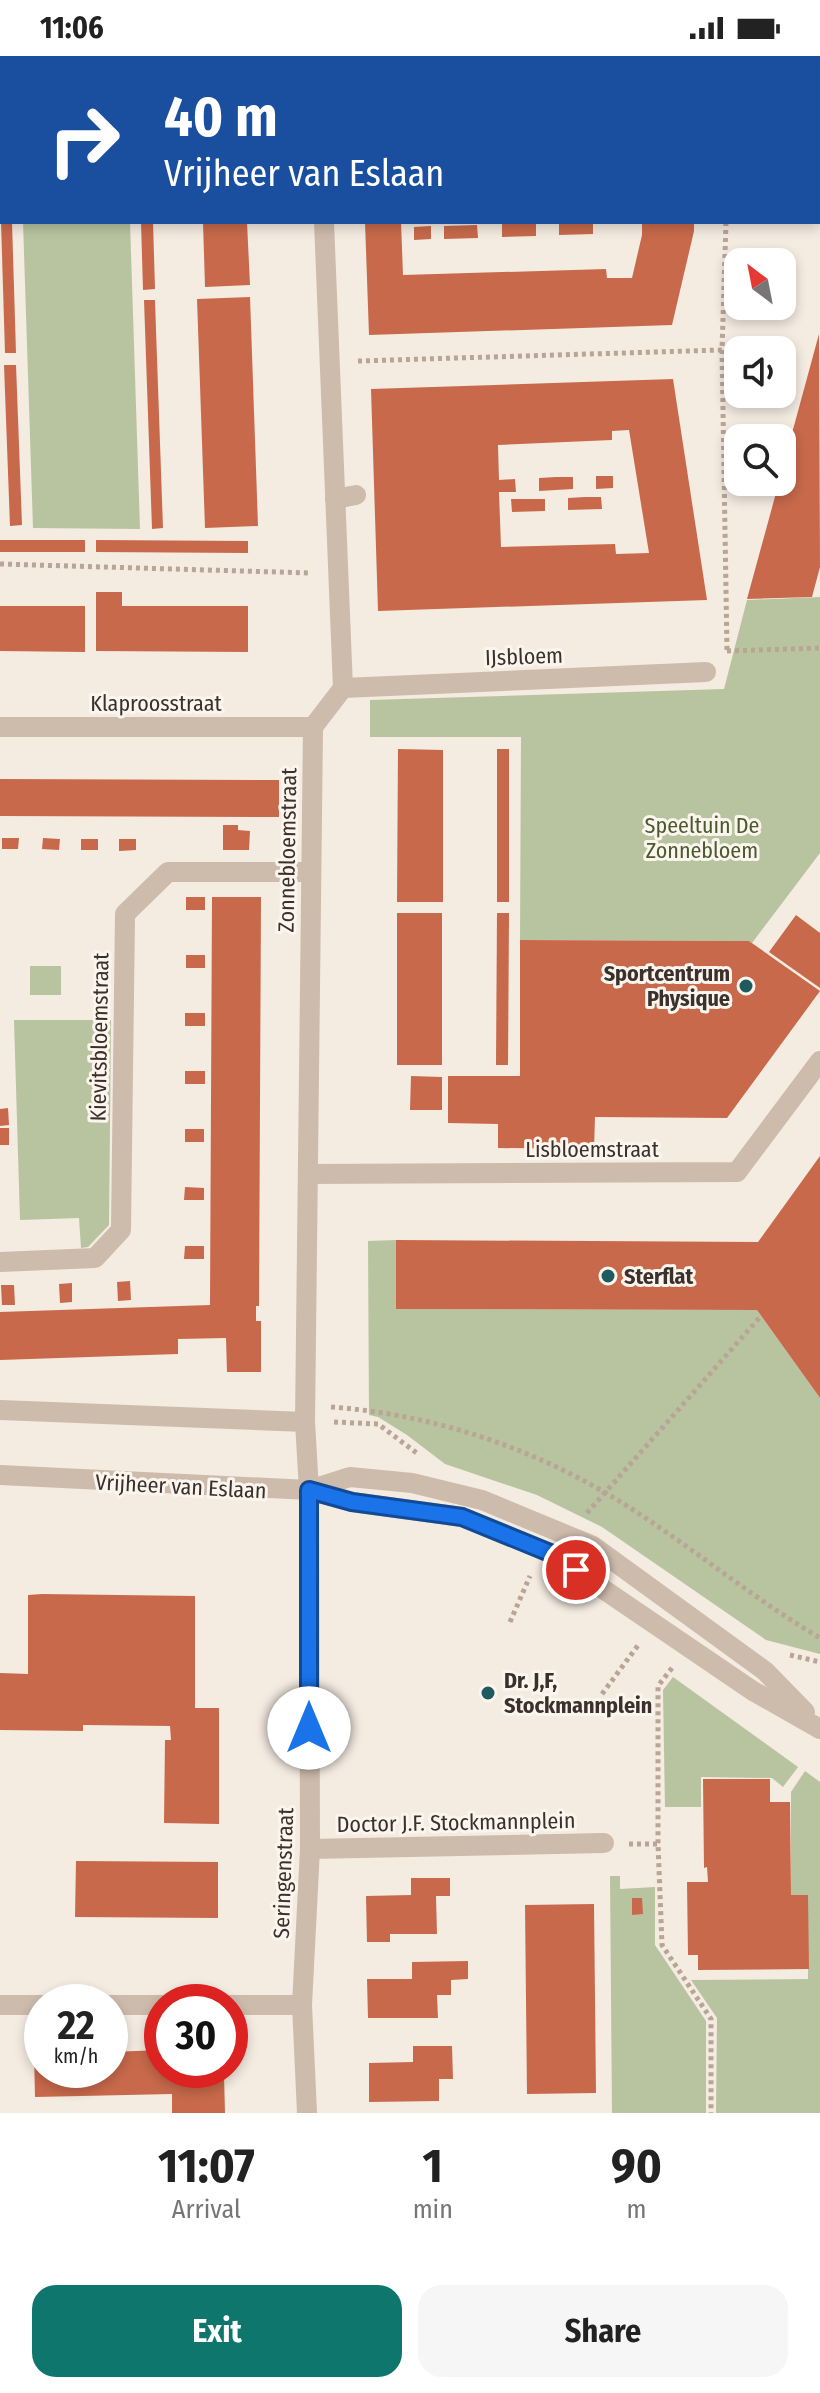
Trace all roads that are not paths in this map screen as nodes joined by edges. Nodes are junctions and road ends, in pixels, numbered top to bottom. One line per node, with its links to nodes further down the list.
1 (324, 224): 3 (street)
2 (356, 495): 3 (street)
3 (335, 499): 5 (street)
4 (706, 672): 5 (street, IJsbloem)
5 (343, 688): 7 (street)
6 (0, 727): 7 (street, Klaproosstraat)
7 (313, 727): 8 (street, Zonnebloemstraat)
8 (310, 872): 10 (street, Zonnebloemstraat); 11 (street, Kievitsbloemstraat)
9 (820, 1061): 10 (street, Lisbloemstraat)
10 (308, 1174): 13 (street, Zonnebloemstraat)
11 (0, 1262)
12 (0, 1410): 13 (street)
13 (305, 1414): 15 (street, Zonnebloemstraat)
14 (0, 1475): 15 (street, Vrijheer van Eslaan)
15 (309, 1490): 16 (street, Vrijheer van Eslaan); 16 (street, Vrijheer van Eslaan); 18 (street, Seringenstraat)
16 (820, 1728)
17 (604, 1843): 18 (street, Doctor J.F. Stockmannplein)
18 (310, 1849): 22 (street, Seringenstraat)
19 (0, 2005): 20 (street)
20 (24, 2005)
21 (248, 2005): 22 (street)
22 (302, 2005): 23 (street, Seringenstraat)
23 (307, 2113)

